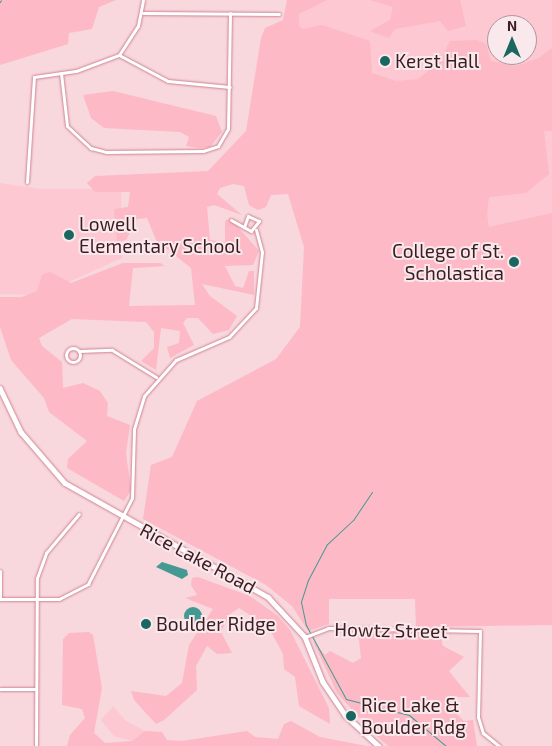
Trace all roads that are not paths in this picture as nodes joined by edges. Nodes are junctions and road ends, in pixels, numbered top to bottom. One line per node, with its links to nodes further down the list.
1 (143, 0): 2 (street)
2 (143, 13): 3 (street); 5 (street)
3 (230, 14): 4 (street); 7 (street)
4 (280, 14)
5 (119, 55): 6 (street); 7 (street)
6 (61, 73): 7 (street); 8 (street)
7 (230, 87)
8 (26, 182)
9 (231, 220): 10 (street)
10 (244, 227): 11 (street); 11 (street)
11 (256, 230): 13 (street)
12 (79, 351): 12 (street); 13 (street)
13 (156, 377): 16 (street)
14 (0, 388): 16 (main road, Rice Lake Road)
15 (79, 514): 19 (street)
16 (123, 519): 19 (street); 20 (main road, Rice Lake Road)
17 (0, 571): 18 (street)
18 (0, 599): 19 (street)
19 (36, 600): 22 (street)
20 (304, 637): 24 (main road, Rice Lake Road); 25 (street, Howtz Street)
21 (0, 689): 22 (street)
22 (36, 689): 23 (street)
23 (36, 746)
24 (380, 746)
25 (499, 746)

